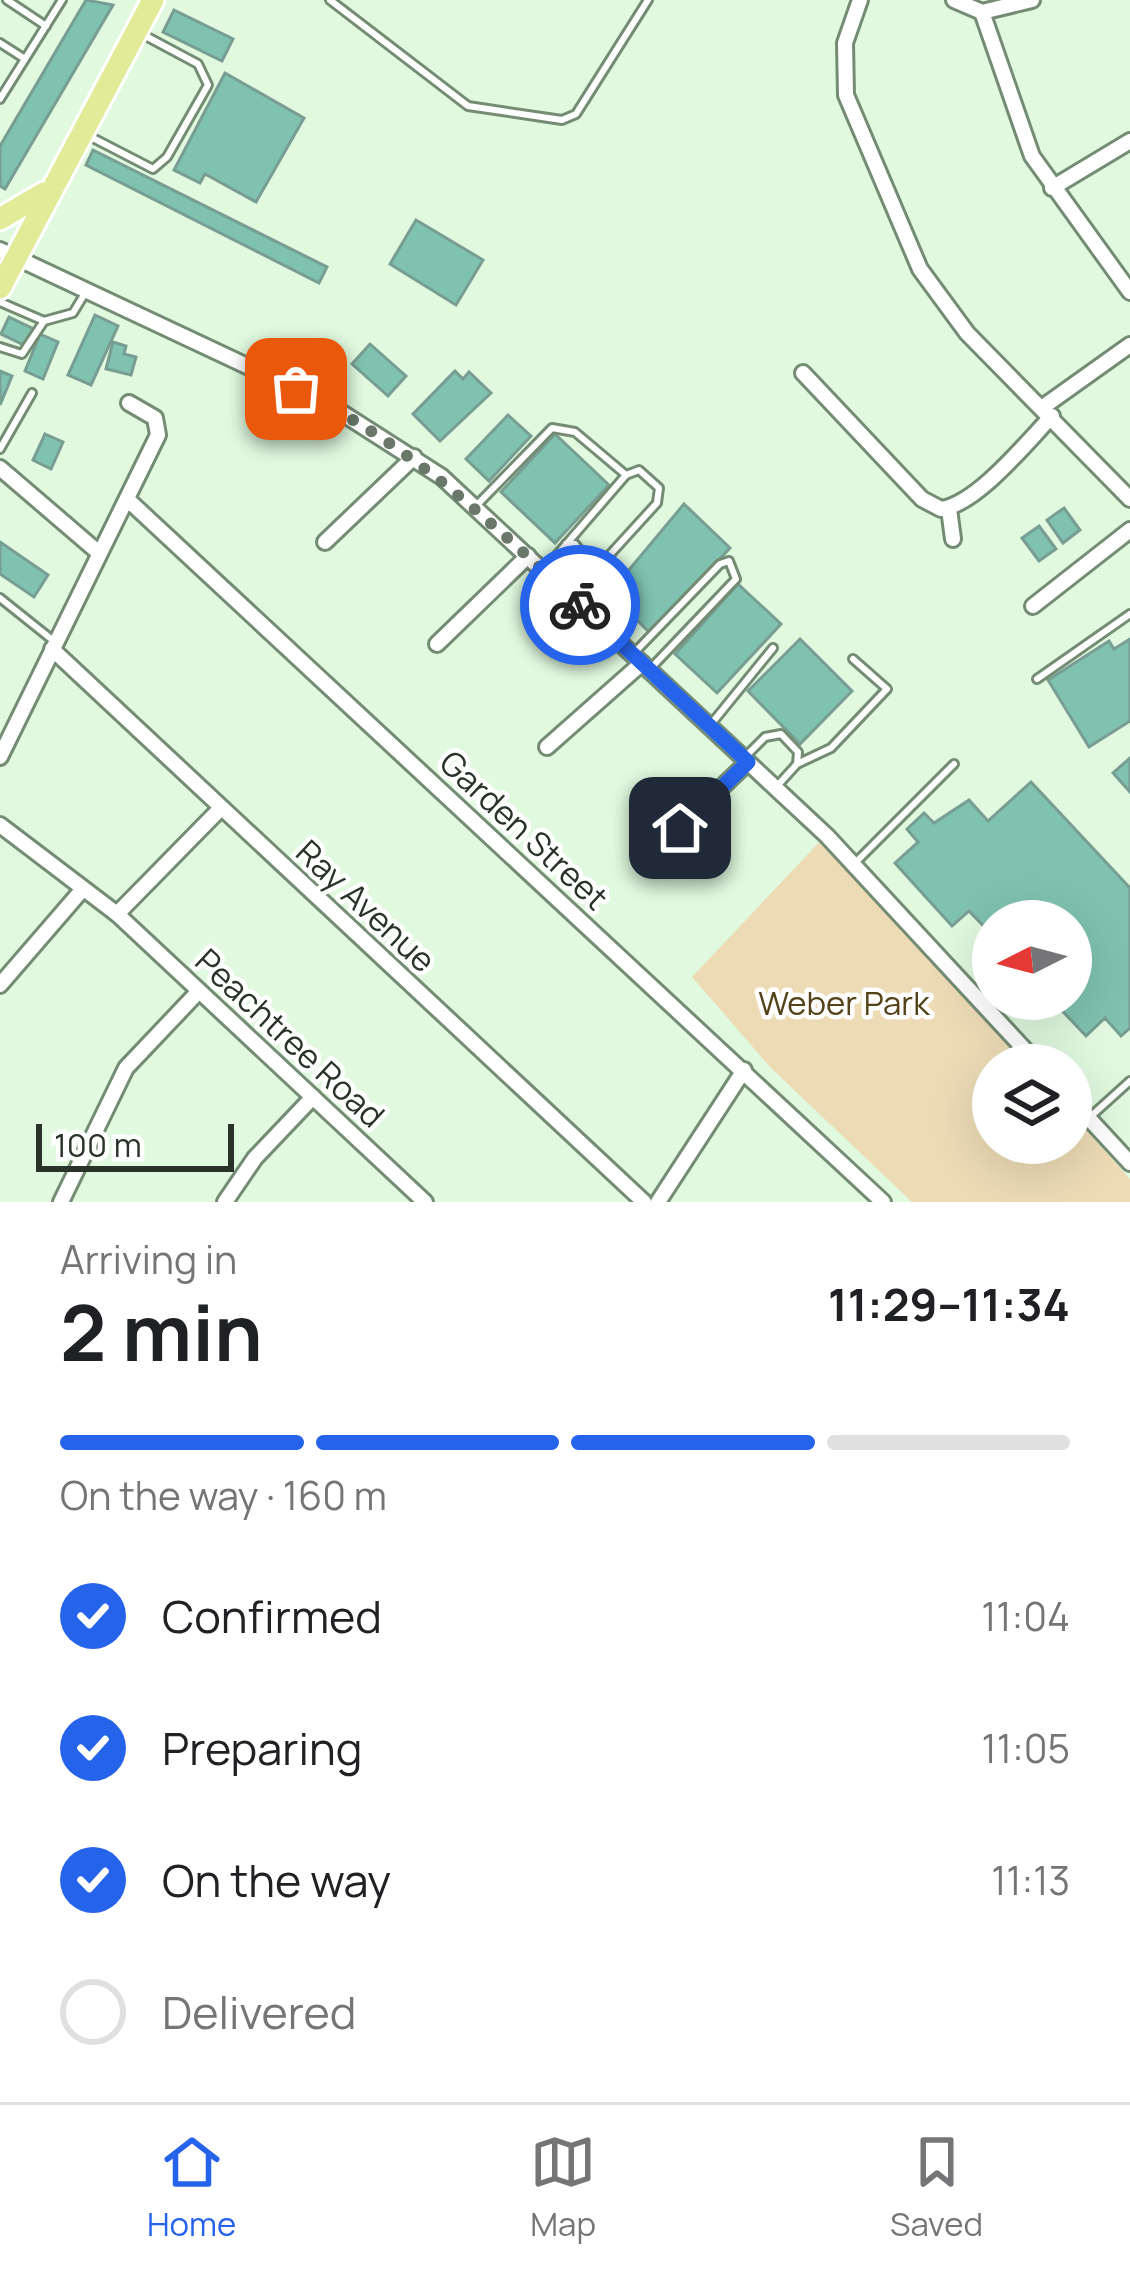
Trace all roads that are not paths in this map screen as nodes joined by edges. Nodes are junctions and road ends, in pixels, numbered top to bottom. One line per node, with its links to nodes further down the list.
1 (7, 0): 10 (lane)
2 (62, 0): 10 (lane)
3 (153, 0): 11 (main road)
4 (330, 0): 5 (lane)
5 (647, 0)
6 (860, 0): 32 (street)
7 (954, 0): 9 (street)
8 (1032, 0): 9 (street)
9 (982, 12): 19 (street)
10 (46, 26): 13 (lane)
11 (136, 30): 16 (main road); 16 (lane)
12 (0, 43): 13 (lane)
13 (25, 59): 14 (lane)
14 (3, 87): 15 (lane)
15 (0, 98)
16 (81, 131): 18 (main road)
17 (1130, 141): 19 (street)
18 (52, 184): 20 (main road); 21 (main road)
19 (1052, 188): 24 (street)
20 (0, 219)
21 (8, 254): 22 (main road); 23 (street)
22 (0, 288)
23 (88, 289): 26 (lane); 34 (street)
24 (1130, 292)
25 (0, 302): 26 (lane)
26 (44, 320): 28 (lane)
27 (1130, 345): 32 (street)
28 (0, 347)
29 (802, 373): 40 (street)
30 (32, 393): 33 (lane)
31 (129, 403): 37 (street)
32 (1048, 412): 38 (street); 40 (street)
33 (0, 449)
34 (414, 457): 39 (street); 43 (street)
35 (0, 468): 45 (street)
36 (626, 475): 39 (lane); 44 (lane); 47 (lane)
37 (127, 499): 45 (street); 77 (street, Garden Street)
38 (1130, 499)
39 (476, 507): 46 (street)
40 (949, 508): 42 (street)
41 (1130, 530): 52 (street)
42 (953, 539)
43 (325, 542)
44 (566, 544): 47 (lane); 48 (lane)
45 (99, 553): 56 (street)
46 (528, 556): 48 (street); 55 (street)
47 (595, 570): 50 (lane)
48 (543, 571): 50 (street)
49 (624, 586): 54 (lane)
50 (572, 597): 54 (street)
51 (0, 598): 56 (lane)
52 (1033, 606)
53 (1130, 614): 60 (lane)
54 (593, 617): 59 (street)
55 (437, 644)
56 (53, 646): 63 (street); 68 (street, Ray Avenue)
57 (773, 648): 61 (lane)
58 (853, 658): 65 (lane)
59 (641, 662): 59 (lane); 61 (street); 62 (street)
60 (1037, 679)
61 (710, 726): 64 (street)
62 (547, 747)
63 (0, 757)
64 (746, 760): 65 (lane); 67 (street); 70 (street)
65 (797, 764): 67 (lane)
66 (954, 764): 71 (lane)
67 (775, 787): 71 (street)
68 (221, 808): 73 (street); 87 (street, Ray Avenue)
69 (0, 826): 72 (street, Peachtree Road)
70 (645, 861)
71 (854, 865): 76 (street)
72 (82, 890): 73 (street, Peachtree Road); 74 (street)
73 (117, 914): 75 (street, Peachtree Road)
74 (0, 985)
75 (199, 991): 79 (street, Peachtree Road); 84 (street)
76 (1020, 1044)
77 (744, 1070): 83 (street, Garden Street); 88 (street)
78 (1130, 1081): 80 (lane)
79 (313, 1097): 85 (street); 86 (street, Peachtree Road)
80 (1092, 1115)
81 (1092, 1121): 82 (street)
82 (1130, 1162)
83 (874, 1199)
84 (61, 1202)
85 (225, 1202)
86 (425, 1202)
87 (644, 1202)
88 (658, 1202)

